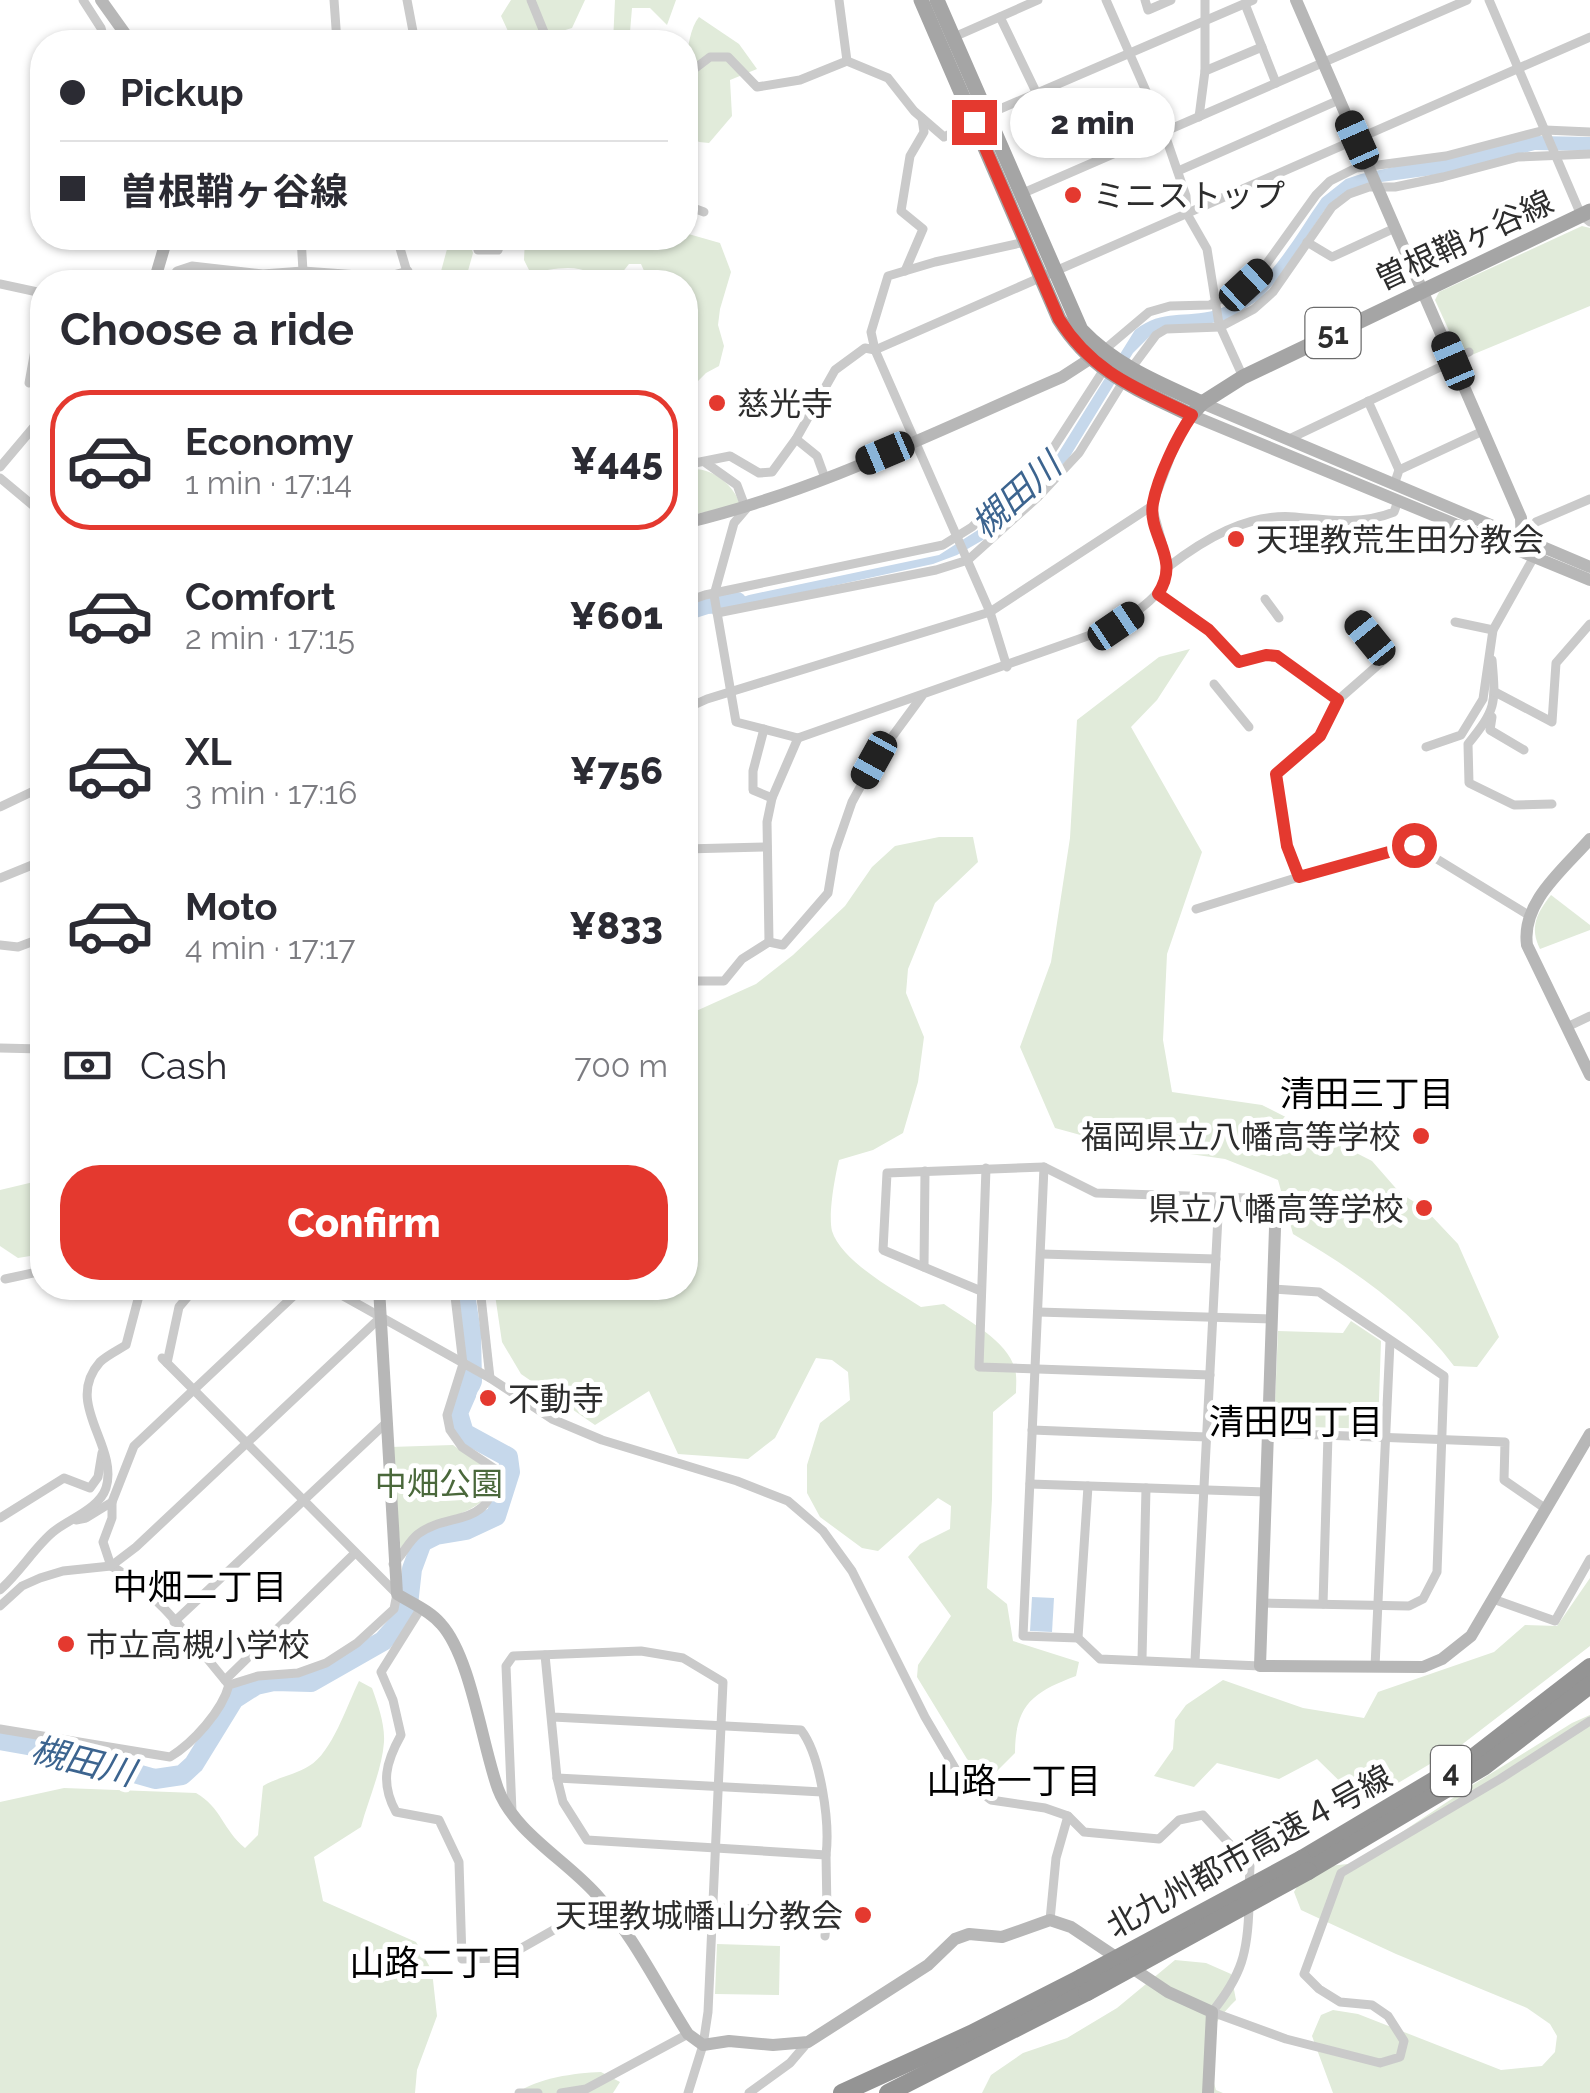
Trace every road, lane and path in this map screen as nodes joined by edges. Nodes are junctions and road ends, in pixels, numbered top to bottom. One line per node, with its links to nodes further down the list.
1 (83, 0): 22 (street)
2 (101, 0): 23 (street)
3 (334, 0): 24 (street)
4 (406, 0): 25 (street)
5 (531, 0): 26 (street)
6 (839, 0): 31 (street)
7 (920, 0): 41 (main road)
8 (937, 0): 27 (main road)
9 (1038, 0): 20 (street)
10 (1106, 0): 30 (street)
11 (1146, 0): 12 (street)
12 (1171, 0)
13 (1205, 0): 21 (street)
14 (1296, 0): 32 (street)
15 (1428, 0): 19 (street)
16 (1466, 0): 19 (street)
17 (1488, 0): 34 (street)
18 (1249, 2): 21 (street); 29 (street)
19 (1434, 14): 32 (street)
20 (1000, 17): 27 (street); 37 (street)
21 (1207, 20): 30 (street); 35 (street)
22 (101, 30)
23 (122, 30)
24 (334, 30)
25 (412, 30)
26 (543, 30)
27 (954, 37): 41 (main road)
28 (1590, 37): 34 (street)
29 (1262, 47): 35 (street); 36 (street)
30 (1130, 54): 37 (street); 42 (street)
31 (847, 62): 33 (street); 40 (street)
32 (1323, 63): 36 (street); 38 (street)
33 (698, 66)
34 (1518, 68): 43 (street); 45 (street)
35 (1205, 71): 39 (street)
36 (1276, 83): 39 (street)
37 (1037, 94): 41 (street)
38 (1339, 100): 45 (street); 48 (street)
39 (1200, 116): 42 (street)
40 (922, 118): 41 (street); 58 (street)
41 (980, 119): 50 (main road); 56 (main road)
42 (1164, 132): 48 (street); 50 (street)
43 (1546, 132): 44 (street); 46 (street); 49 (street)
44 (1590, 132)
45 (1357, 140): 49 (street); 53 (street)
46 (1553, 152): 47 (street); 49 (street); 54 (street)
47 (1590, 154)
48 (1178, 171): 53 (street)
49 (1373, 176): 55 (street); 57 (street); 63 (street)
50 (1021, 194): 59 (main road)
51 (698, 210): 52 (street)
52 (704, 212)
53 (1188, 214): 59 (street); 63 (street)
54 (1587, 216): 61 (main road, 曽根鞘ヶ谷線 / 51)
55 (1395, 228): 57 (street); 61 (street)
56 (1025, 242): 58 (street); 59 (main road)
57 (1307, 242): 64 (street)
58 (905, 271): 65 (street)
59 (1048, 273): 65 (street); 67 (main road)
60 (0, 284): 62 (street)
61 (1423, 289): 66 (street); 70 (main road, 曽根鞘ヶ谷線 / 51)
62 (30, 290)
63 (1214, 306): 64 (street); 67 (street)
64 (1220, 326): 68 (street); 70 (street)
65 (874, 350): 76 (street); 78 (street)
66 (1461, 356): 72 (street); 75 (street)
67 (1102, 360): 68 (main road); 78 (street); 94 (street)
68 (1125, 375): 73 (main road); 96 (street)
69 (30, 377): 71 (street)
70 (1243, 377): 73 (main road, 曽根鞘ヶ谷線 / 51)
71 (29, 382)
72 (1368, 401): 77 (street); 82 (street)
73 (1197, 409): 77 (street); 89 (street); 91 (street)
74 (30, 431): 81 (street)
75 (1482, 431): 82 (street); 95 (street)
76 (796, 438): 83 (street); 85 (street)
77 (1289, 440): 86 (street)
78 (914, 441): 85 (street); 94 (street)
79 (706, 463): 80 (street); 83 (street); 92 (street)
80 (698, 464)
81 (0, 467)
82 (1398, 470): 86 (street)
83 (766, 474): 87 (street)
84 (0, 478): 90 (street)
85 (826, 478): 87 (street)
86 (1394, 485): 95 (street)
87 (776, 498): 92 (street)
88 (1590, 499): 95 (street)
89 (1398, 502): 95 (street); 97 (street)
90 (30, 503)
91 (1152, 506): 97 (street); 105 (street)
92 (746, 509): 93 (street); 101 (street)
93 (698, 521)
94 (956, 539): 96 (street); 101 (street)
95 (1526, 548): 98 (street); 99 (street); 110 (street)
96 (965, 557): 104 (street); 105 (street)
97 (1168, 567): 100 (street)
98 (1590, 567)
99 (1590, 580)
100 (1158, 594): 112 (street); 117 (street)
101 (714, 595): 102 (street); 104 (street)
102 (698, 599)
103 (1265, 599): 106 (street)
104 (717, 611): 114 (street)
105 (990, 612): 112 (street); 114 (street)
106 (1279, 618)
107 (1354, 618): 117 (street)
108 (1455, 622): 110 (street)
109 (1590, 624): 115 (street)
110 (1494, 630): 111 (street)
111 (1491, 648): 115 (street); 123 (street)
112 (1006, 666): 116 (street)
113 (1214, 684): 120 (street)
114 (732, 692): 118 (street); 121 (street)
115 (1495, 692): 119 (street)
116 (924, 694): 122 (street); 138 (street)
117 (1338, 700): 133 (street)
118 (698, 704)
119 (1492, 714): 124 (street); 127 (street)
120 (1249, 727)
121 (764, 729): 122 (street); 126 (street)
122 (798, 738): 126 (street)
123 (1426, 747)
124 (1524, 750)
125 (30, 793): 128 (street)
126 (772, 798): 130 (street)
127 (1552, 804)
128 (0, 807)
129 (1590, 840): 136 (street)
130 (768, 848): 131 (street); 138 (street)
131 (698, 849)
132 (30, 866): 134 (street)
133 (1299, 877): 135 (street); 136 (street)
134 (0, 878)
135 (1196, 908)
136 (1530, 916): 142 (street)
137 (30, 942): 139 (street)
138 (768, 942): 140 (street)
139 (0, 945)
140 (698, 982)
141 (1590, 1016): 142 (street)
142 (1567, 1027): 145 (street)
143 (0, 1048): 144 (street)
144 (30, 1049)
145 (1590, 1076)
146 (1044, 1167): 147 (street); 149 (street); 151 (street)
147 (986, 1168): 148 (street); 157 (street)
148 (926, 1172): 153 (street); 153 (street)
149 (1219, 1196): 150 (street); 152 (street)
150 (1276, 1199): 156 (street)
151 (1040, 1254): 152 (street); 165 (street)
152 (1216, 1260): 167 (street)
153 (924, 1267): 157 (street)
154 (30, 1274): 155 (street)
155 (5, 1280)
156 (1273, 1289): 168 (street); 169 (street)
157 (982, 1291): 171 (street)
158 (138, 1300): 184 (street)
159 (184, 1300): 174 (street)
160 (289, 1300): 174 (street)
161 (350, 1300): 166 (street)
162 (380, 1300): 166 (street)
163 (455, 1300): 170 (street)
164 (481, 1300): 173 (street)
165 (1038, 1312): 167 (street); 171 (street)
166 (381, 1317): 170 (street); 175 (street); 183 (street)
167 (1213, 1317): 168 (street); 172 (street)
168 (1272, 1319): 177 (street)
169 (1390, 1342): 180 (street); 182 (street)
170 (463, 1364): 173 (street); 197 (street)
171 (1035, 1369): 172 (street); 176 (street)
172 (1210, 1375): 179 (street)
173 (485, 1376): 225 (street)
174 (194, 1389): 183 (street); 191 (street)
175 (385, 1424): 190 (street); 197 (street)
176 (1032, 1430): 179 (street); 185 (street)
177 (1268, 1432): 178 (street); 189 (street)
178 (1328, 1435): 180 (street); 203 (street)
179 (1207, 1438): 188 (street)
180 (1386, 1438): 182 (street); 205 (street)
181 (1589, 1439): 192 (street)
182 (1442, 1440): 192 (street); 205 (street)
183 (246, 1442): 190 (street); 198 (street)
184 (102, 1452): 193 (street); 194 (street)
185 (1030, 1484): 186 (street); 208 (street)
186 (1088, 1486): 187 (street); 208 (street)
187 (1146, 1488): 188 (street); 210 (street)
188 (1204, 1490): 189 (street); 211 (street)
189 (1266, 1492): 202 (street)
190 (304, 1500): 195 (street); 207 (street)
191 (112, 1502): 194 (street); 198 (street)
192 (1546, 1509): 201 (street)
193 (0, 1518)
194 (70, 1521): 199 (street)
195 (356, 1552): 200 (street); 215 (street)
196 (1590, 1560): 201 (street)
197 (393, 1564): 200 (street)
198 (111, 1566): 204 (street); 207 (street)
199 (0, 1590)
200 (400, 1596): 206 (street); 215 (street)
201 (1493, 1599): 213 (street)
202 (1262, 1604): 203 (street); 212 (street)
203 (1323, 1604): 205 (street)
204 (0, 1606)
205 (1378, 1606): 213 (street)
206 (419, 1607): 224 (street); 229 (street)
207 (174, 1622): 215 (street)
208 (1078, 1638): 210 (street)
209 (545, 1654): 217 (street); 219 (street); 224 (street)
210 (1142, 1659): 211 (street)
211 (1196, 1662): 212 (street)
212 (1260, 1666): 213 (street)
213 (1375, 1667)
214 (1590, 1667): 228 (highway, 北九州都市高速４号線 / 4)
215 (227, 1682): 220 (street)
216 (1590, 1685): 228 (highway, 北九州都市高速４号線 / 4)
217 (552, 1717): 219 (street); 221 (street)
218 (1590, 1720): 235 (street)
219 (722, 1724): 222 (street); 223 (street)
220 (0, 1729)
221 (557, 1778): 222 (street); 226 (street)
222 (720, 1786): 223 (street); 226 (street)
223 (822, 1792): 227 (street)
224 (512, 1812): 229 (street)
225 (1068, 1816): 232 (street); 235 (street)
226 (716, 1848): 227 (street); 230 (street)
227 (826, 1854): 231 (street)
228 (1305, 1865): 234 (highway, 北九州都市高速４号線 / 4, bridge)
229 (603, 1902): 236 (street)
230 (713, 1908): 231 (street); 238 (street)
231 (827, 1911): 233 (street)
232 (1050, 1920): 235 (street); 237 (street)
233 (825, 1936)
234 (1084, 1985): 244 (highway); 245 (highway)
235 (1212, 2012): 246 (street)
236 (688, 2034): 238 (street); 241 (street)
237 (808, 2042): 238 (street); 243 (street)
238 (703, 2045): 242 (street)
239 (520, 2093): 240 (street)
240 (538, 2093)
241 (561, 2093)
242 (688, 2093)
243 (749, 2093)
244 (842, 2093)
245 (888, 2093)
246 (1208, 2093)

